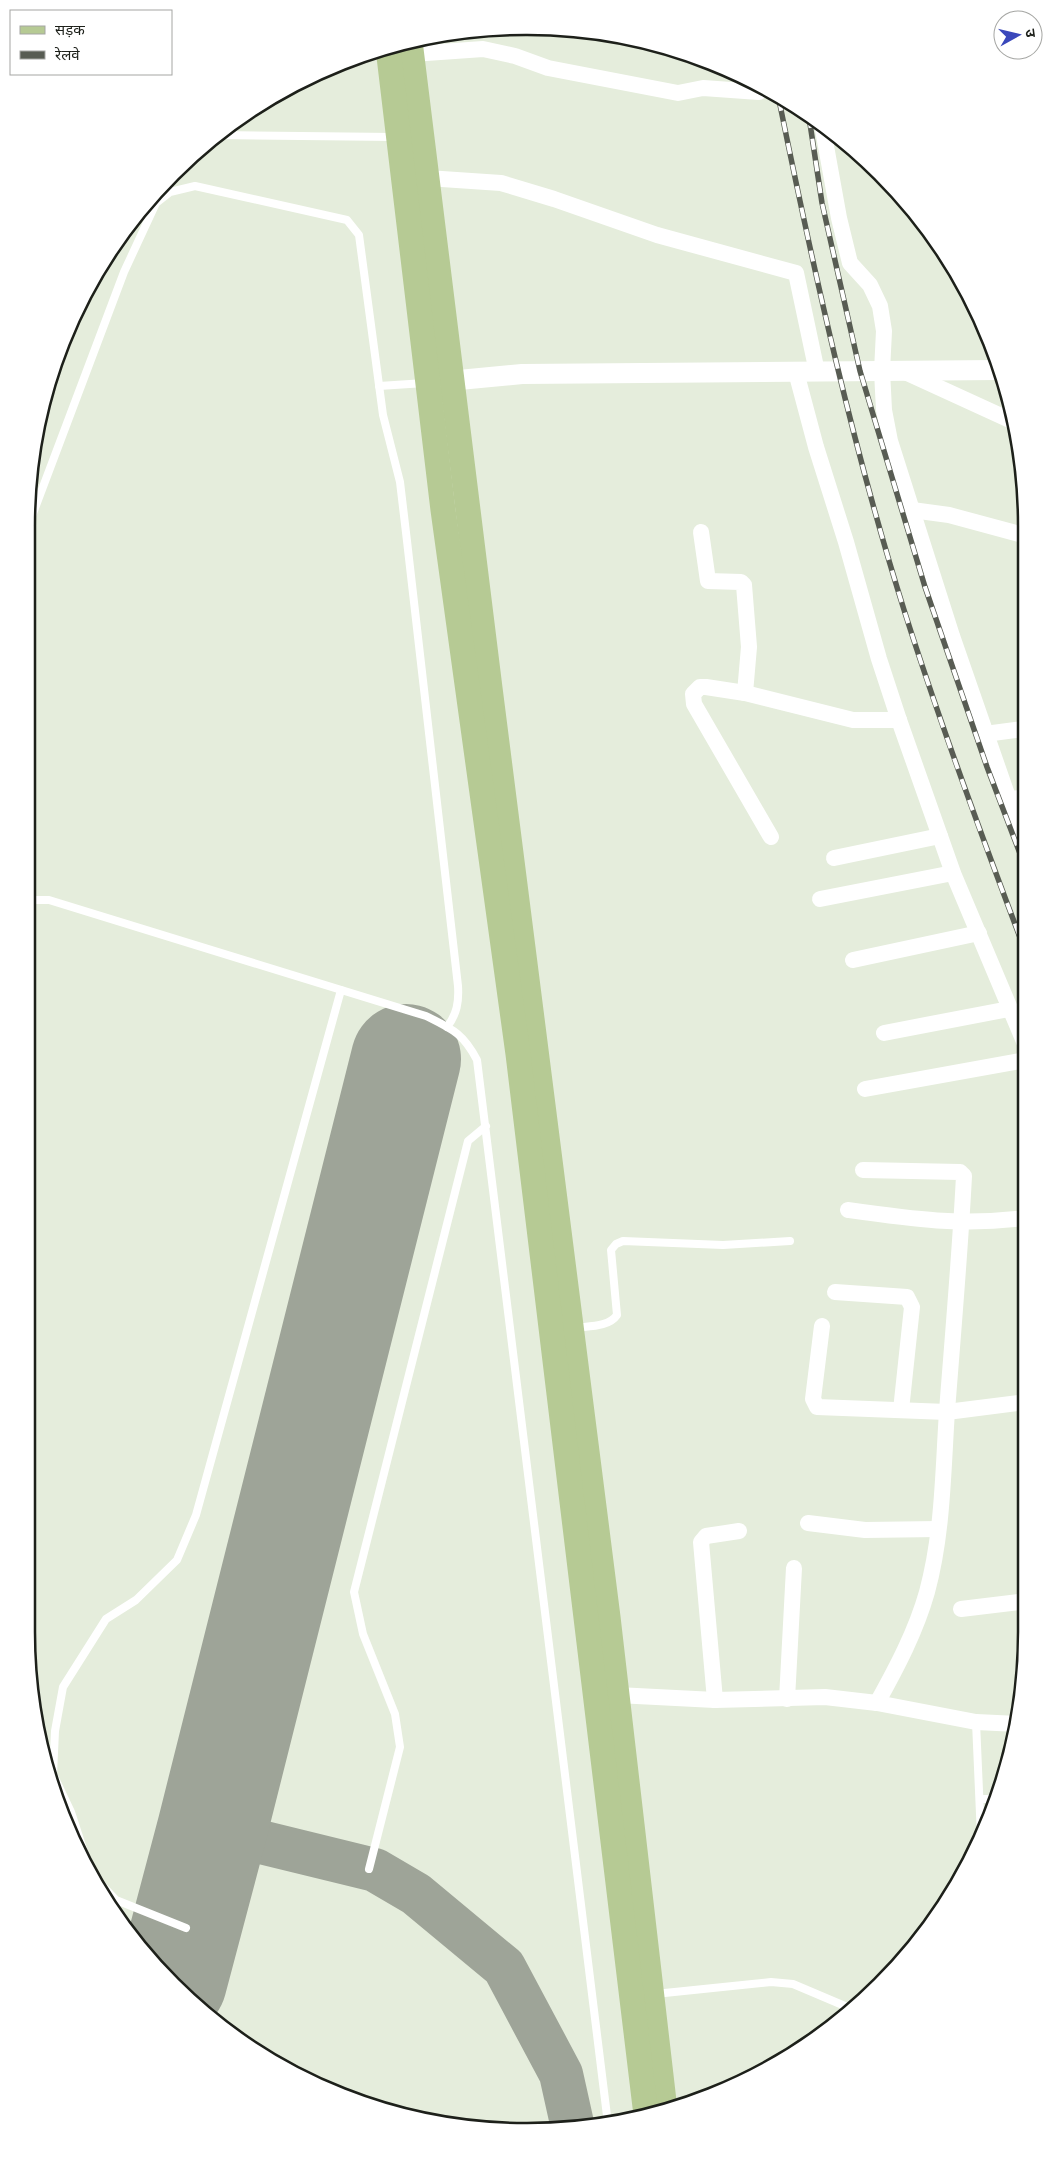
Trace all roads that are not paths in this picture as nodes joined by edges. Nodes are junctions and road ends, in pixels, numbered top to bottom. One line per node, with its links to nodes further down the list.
1 (414, 48): 4 (street)
2 (404, 51): 7 (main road)
3 (404, 51): 8 (main road)
4 (755, 92)
5 (229, 135): 7 (lane)
6 (824, 136): 11 (street)
7 (399, 138): 17 (main road)
8 (427, 178): 15 (street); 16 (main road)
9 (157, 203): 18 (lane)
10 (156, 204): 20 (lane)
11 (882, 370): 12 (street); 15 (street); 21 (street)
12 (902, 370): 13 (street); 19 (street)
13 (992, 370)
14 (796, 372): 15 (street); 16 (street); 25 (street)
15 (816, 372)
16 (452, 380): 17 (street); 52 (main road)
17 (427, 383): 18 (lane); 62 (main road)
18 (380, 386): 39 (lane)
19 (1006, 418)
20 (36, 507)
21 (912, 510): 23 (street); 27 (street)
22 (701, 532): 24 (street)
23 (1018, 534)
24 (745, 693): 25 (street); 30 (street)
25 (900, 720): 29 (street)
26 (1018, 731): 27 (street)
27 (985, 734): 28 (street)
28 (1016, 798)
29 (940, 836): 31 (street); 32 (street)
30 (771, 838)
31 (834, 858)
32 (953, 873): 33 (street); 35 (street)
33 (820, 899)
34 (35, 900): 37 (lane)
35 (978, 933): 36 (street); 38 (street)
36 (853, 960)
37 (341, 990): 39 (lane); 68 (lane)
38 (1010, 1009): 40 (street); 41 (street)
39 (447, 1027): 44 (lane)
40 (1018, 1028)
41 (884, 1033)
42 (1018, 1061): 43 (street)
43 (865, 1089)
44 (486, 1126): 75 (lane); 82 (lane)
45 (863, 1170): 48 (street)
46 (848, 1210): 48 (street)
47 (1018, 1219): 48 (street)
48 (961, 1223): 55 (street)
49 (790, 1241): 52 (lane)
50 (835, 1292): 54 (street)
51 (822, 1326): 54 (street)
52 (571, 1329): 62 (main road)
53 (1018, 1403): 55 (street)
54 (901, 1410): 55 (street)
55 (947, 1412): 57 (street)
56 (808, 1523): 57 (street)
57 (938, 1528): 65 (street)
58 (739, 1531): 64 (street)
59 (794, 1568): 63 (street)
60 (1018, 1602): 61 (street)
61 (960, 1609)
62 (606, 1691): 64 (street); 78 (main road); 81 (main road)
63 (788, 1699): 64 (street); 65 (street)
64 (715, 1700)
65 (877, 1702): 66 (street)
66 (976, 1722): 67 (street); 70 (lane)
67 (1010, 1724)
68 (53, 1764)
69 (64, 1797): 72 (lane)
70 (980, 1799): 71 (lane); 73 (lane)
71 (988, 1799)
72 (71, 1812): 74 (lane)
73 (981, 1821)
74 (77, 1829)
75 (369, 1869)
76 (113, 1897): 77 (lane)
77 (186, 1928)
78 (652, 1994): 79 (lane); 80 (main road)
79 (845, 2006)
80 (664, 2103)
81 (645, 2108)
82 (607, 2116)

